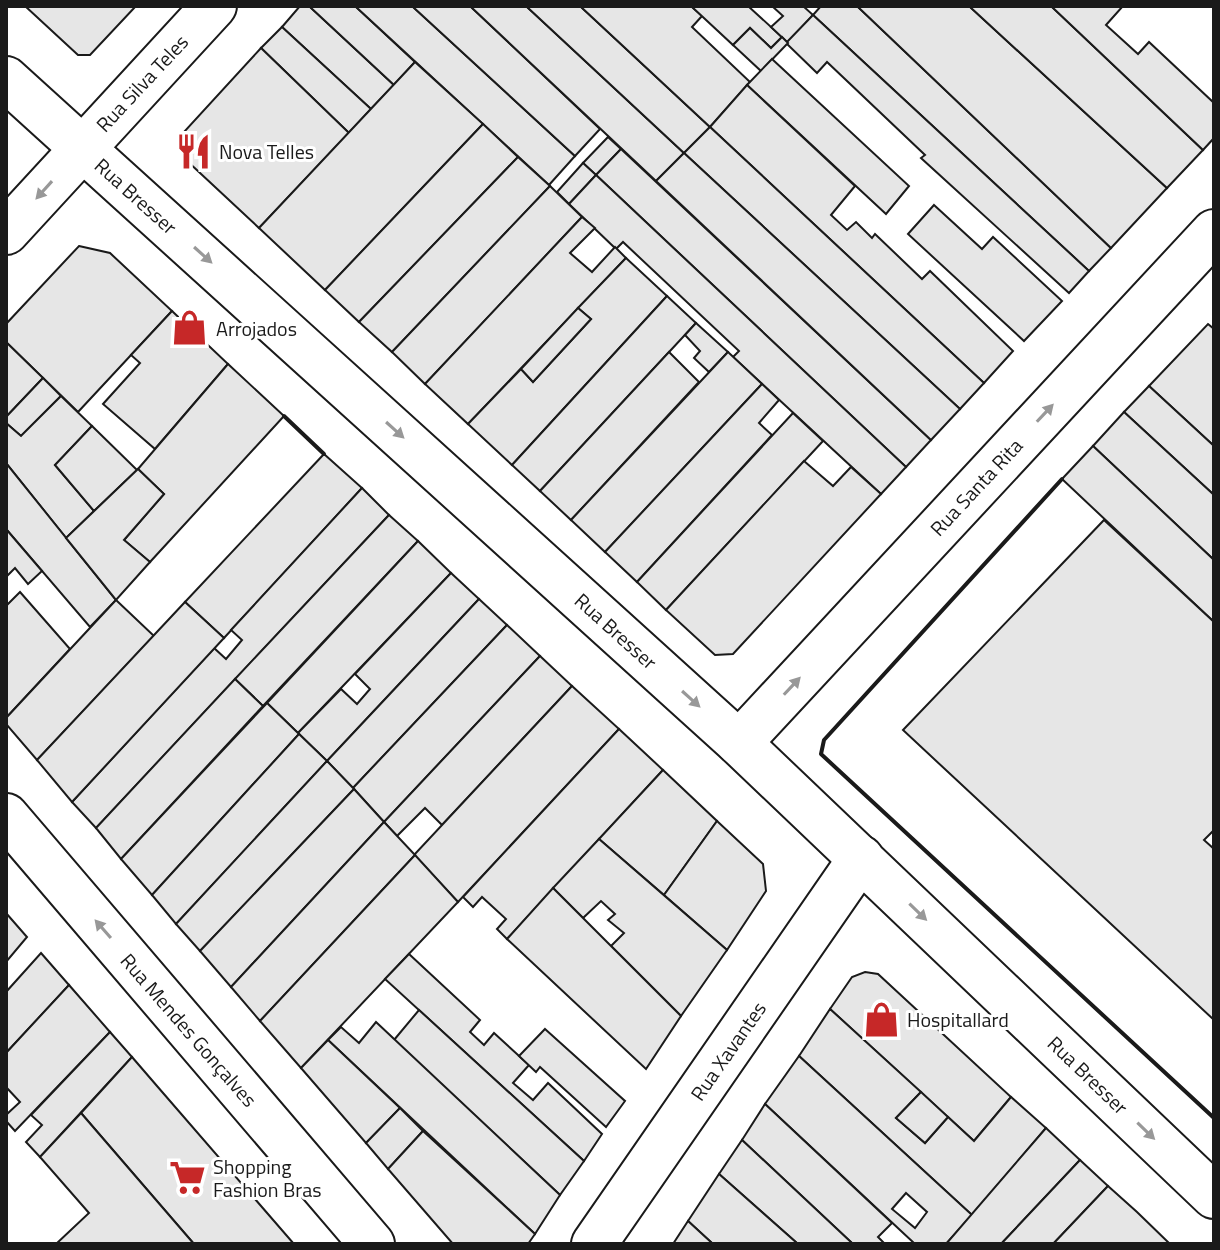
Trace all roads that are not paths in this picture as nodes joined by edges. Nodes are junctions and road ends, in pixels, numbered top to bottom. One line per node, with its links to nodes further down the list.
1 (214, 6): 3 (main road, Rua Silva Teles)
2 (6, 79): 3 (main road, Rua Bresser)
3 (82, 148): 4 (main road, Rua Silva Teles, one-way to 4); 6 (main road, Rua Bresser, one-way to 6)
4 (6, 232)
5 (1214, 232): 6 (main road, Rua Santa Rita, one-way to 5)
6 (739, 743): 8 (main road, Rua Bresser)
7 (6, 816): 10 (main road, Rua Mendes Gonçalves, one-way to 7)
8 (861, 858): 9 (main road, Rua Bresser, one-way to 9); 11 (main road, Rua Xavantes)
9 (1214, 1196)
10 (372, 1244)
11 (594, 1244)

